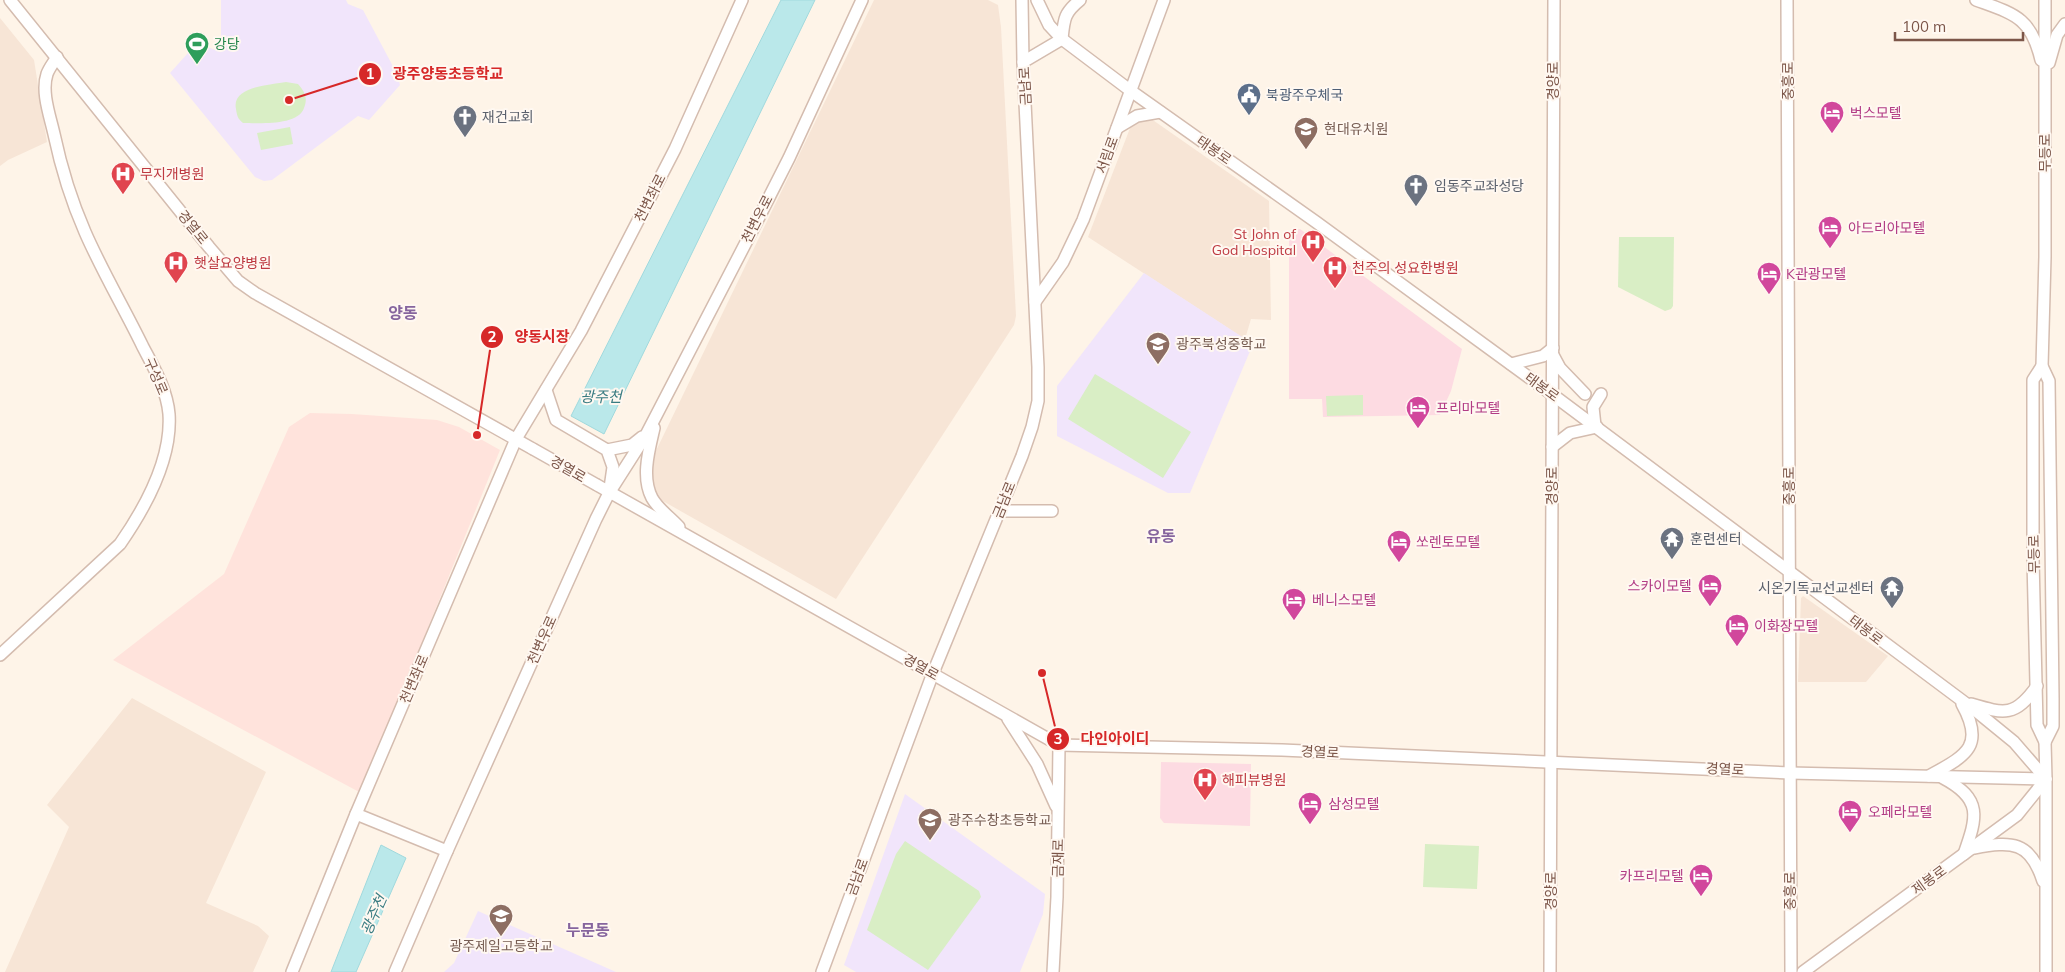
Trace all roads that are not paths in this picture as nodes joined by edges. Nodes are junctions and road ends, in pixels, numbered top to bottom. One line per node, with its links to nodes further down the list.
1 (10, 0): 14 (street, 경열로)
2 (742, 0): 24 (street, 천변좌로)
3 (862, 0): 28 (street, 천변우로)
4 (1022, 0): 15 (street, 금남로)
5 (1037, 0): 13 (street, 태봉로)
6 (1080, 0): 13 (street)
7 (1164, 0): 17 (street, 서림로)
8 (1554, 0): 21 (street, 경양로)
9 (1787, 0): 38 (street, 중흥로)
10 (1976, 0): 16 (street)
11 (2045, 0): 16 (street, 무등로)
12 (2065, 24): 16 (street)
13 (1062, 39): 15 (street); 17 (street, 태봉로)
14 (57, 57): 31 (street, 경열로); 39 (street, 구성로)
15 (1023, 62): 20 (street, 금남로)
16 (2045, 77): 23 (street, 무등로)
17 (1131, 91): 18 (street, 태봉로); 19 (street, 서림로)
18 (1160, 112): 19 (street); 22 (street, 태봉로)
19 (1117, 128): 20 (street, 서림로)
20 (1035, 302): 35 (street, 금남로)
21 (1553, 352): 22 (street); 25 (street); 27 (street, 경양로)
22 (1511, 364): 27 (street, 태봉로)
23 (2042, 366): 41 (street, 무등로); 44 (street, 무등로)
24 (546, 390): 31 (street, 천변좌로); 33 (street)
25 (1585, 394)
26 (1601, 394): 29 (street)
27 (1553, 395): 29 (street, 태봉로); 32 (street, 경양로)
28 (659, 408): 30 (street, 천변우로); 37 (street)
29 (1596, 427): 32 (street); 38 (street, 태봉로)
30 (646, 435): 33 (street); 34 (street, 천변우로)
31 (516, 439): 34 (street, 경열로, bridge); 52 (street, 천변좌로)
32 (1552, 446): 46 (street, 경양로)
33 (607, 450): 34 (street)
34 (609, 493): 37 (street, 경열로); 53 (street, 천변우로)
35 (1000, 511): 36 (street); 40 (street, 금남로)
36 (1052, 511)
37 (689, 538): 40 (street, 경열로)
38 (1788, 571): 42 (street, 태봉로); 47 (street, 중흥로)
39 (0, 654)
40 (933, 673): 43 (street, 경열로); 58 (street, 금남로)
41 (2037, 686): 42 (street); 44 (street, 무등로)
42 (1960, 700): 48 (street); 50 (street, 태봉로)
43 (1006, 716): 45 (street, 경열로); 51 (street)
44 (2045, 742): 50 (street, 무등로)
45 (1059, 745): 46 (street, 경열로); 51 (street, 금재로)
46 (1551, 761): 47 (street, 경열로); 60 (street, 경양로)
47 (1790, 773): 48 (street, 경열로); 61 (street, 중흥로)
48 (1928, 776): 49 (street, 경열로)
49 (1940, 776): 50 (street, 경열로); 54 (street)
50 (2046, 779): 54 (street, 제봉로); 55 (street, 무등로)
51 (1058, 811): 59 (street, 금재로)
52 (356, 814): 53 (street); 56 (street, 천변좌로)
53 (447, 851): 57 (street, 천변우로)
54 (1967, 852): 55 (street); 62 (street, 제봉로)
55 (2046, 891): 63 (street, 무등로)
56 (292, 972)
57 (395, 972)
58 (822, 972)
59 (1054, 972)
60 (1550, 972)
61 (1791, 972)
62 (1804, 972)
63 (2046, 972)

